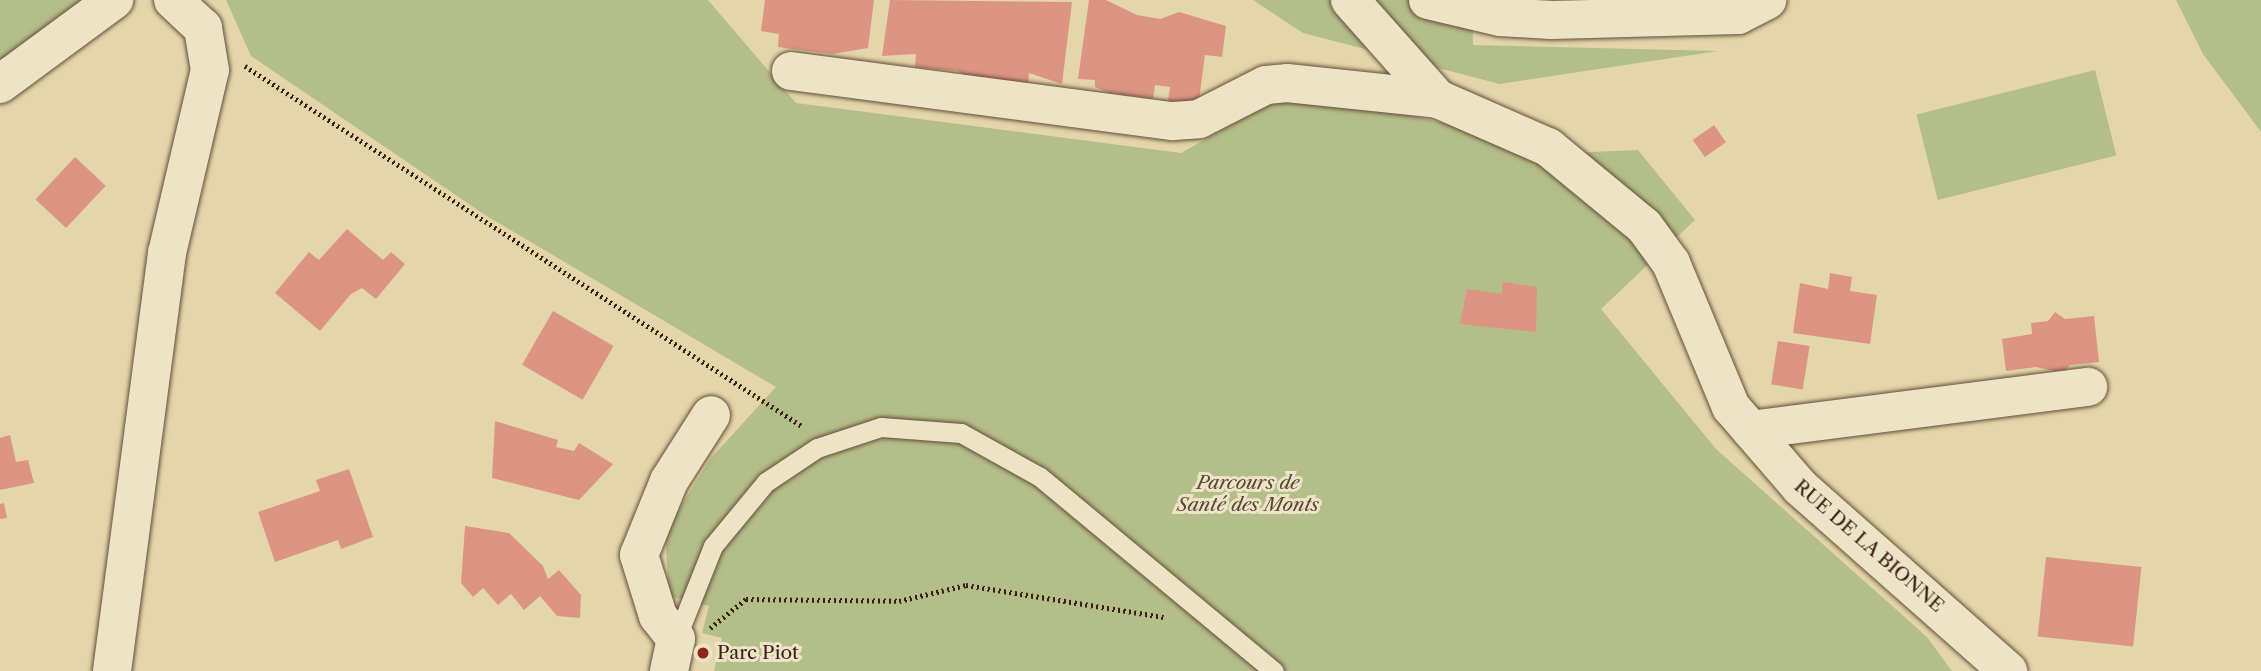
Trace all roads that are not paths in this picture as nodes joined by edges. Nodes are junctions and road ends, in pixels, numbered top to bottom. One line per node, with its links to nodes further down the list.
1 (114, 0): 7 (street)
2 (173, 0): 13 (street)
3 (1350, 0): 8 (street, RUE DE LA BIONNE)
4 (1428, 0): 5 (street)
5 (1767, 0)
6 (791, 71): 8 (street)
7 (0, 84)
8 (1438, 99): 11 (street, RUE DE LA BIONNE)
9 (2088, 387): 11 (street)
10 (711, 415): 12 (street)
11 (1751, 430): 15 (street, RUE DE LA BIONNE)
12 (672, 657): 14 (lane)
13 (112, 671)
14 (1274, 671)
15 (2008, 671)

